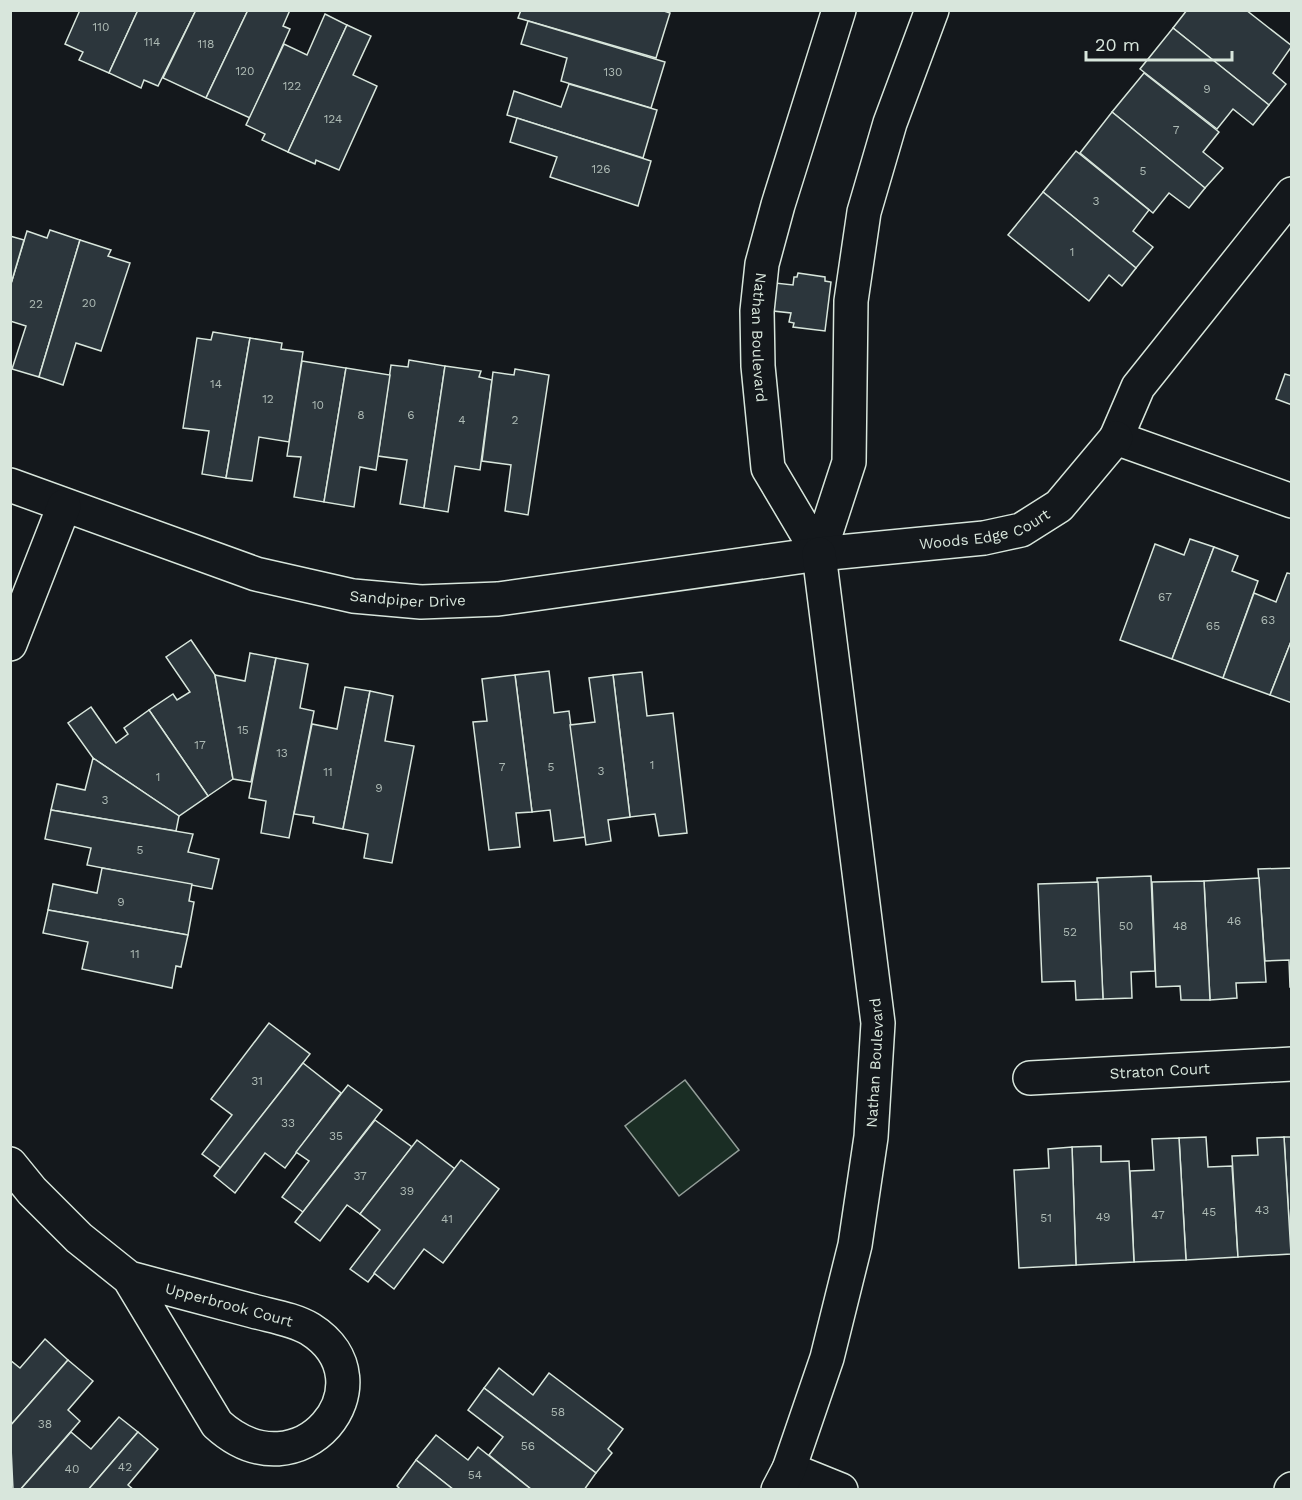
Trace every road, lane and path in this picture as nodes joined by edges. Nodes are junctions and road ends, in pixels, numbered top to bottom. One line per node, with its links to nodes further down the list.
1 (839, 10): 8 (street, Nathan Boulevard)
2 (932, 10): 8 (street, Nathan Boulevard)
3 (1292, 194): 4 (street, Woods Edge Court)
4 (1116, 438): 6 (street); 8 (street, Woods Edge Court)
5 (10, 485): 7 (street, Sandpiper Drive)
6 (1292, 501)
7 (64, 506): 8 (street, Sandpiper Drive); 9 (street)
8 (819, 554): 14 (street, Nathan Boulevard)
9 (10, 644)
10 (1292, 1064): 11 (street, Straton Court)
11 (1030, 1078)
12 (10, 1164): 13 (street, Upperbrook Court)
13 (129, 1278): 13 (street, Upperbrook Court)
14 (783, 1479): 15 (street)
15 (841, 1490)

